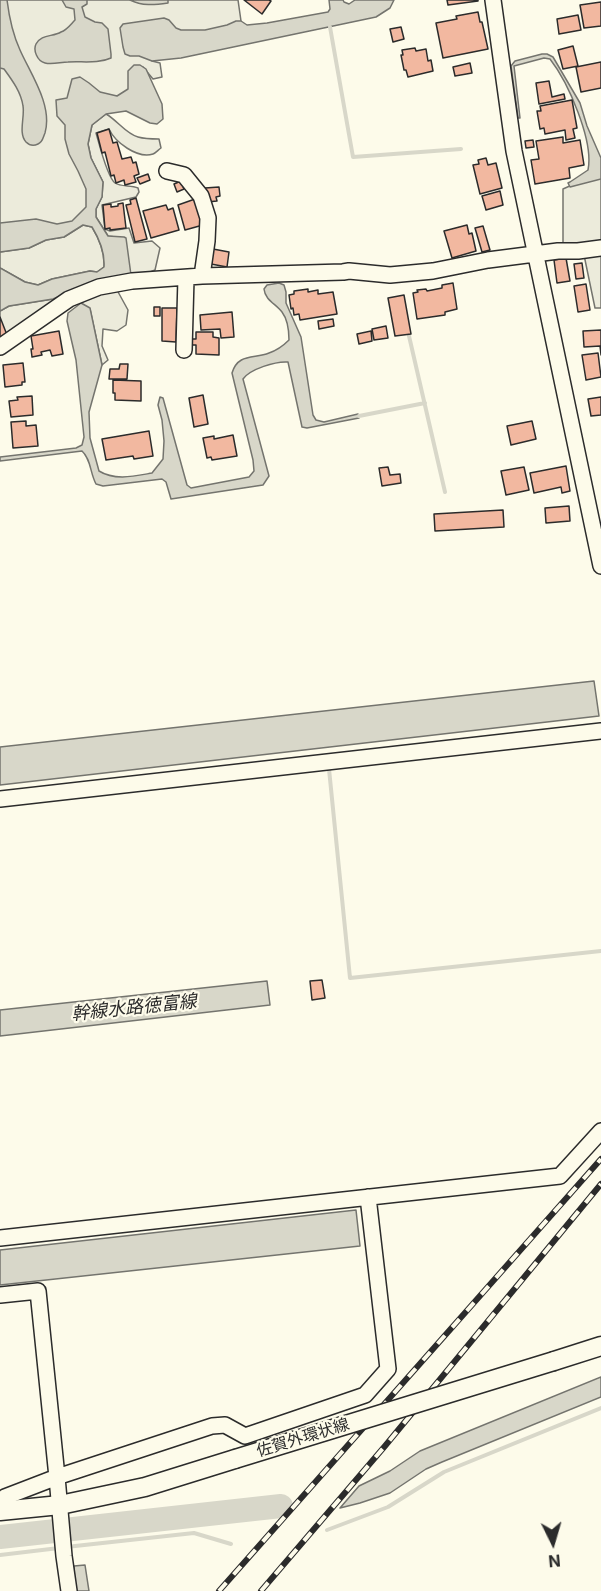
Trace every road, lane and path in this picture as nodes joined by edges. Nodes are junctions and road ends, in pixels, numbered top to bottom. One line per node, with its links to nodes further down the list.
1 (493, 0): 4 (street)
2 (167, 171): 5 (street)
3 (601, 248): 4 (street)
4 (535, 254): 5 (street); 9 (street)
5 (202, 276): 6 (street)
6 (186, 278): 7 (street); 8 (street)
7 (0, 347)
8 (184, 350)
9 (601, 567)
10 (601, 730): 11 (street)
11 (0, 799)
12 (601, 1131): 13 (street)
13 (368, 1197): 14 (street); 17 (street)
14 (0, 1238)
15 (0, 1295): 17 (street)
16 (601, 1346): 20 (main road, 佐賀外環状線, bridge)
17 (57, 1477): 18 (street); 20 (street)
18 (0, 1506)
19 (0, 1511): 20 (main road, 佐賀外環状線)
20 (61, 1511): 21 (street)
21 (69, 1591)

